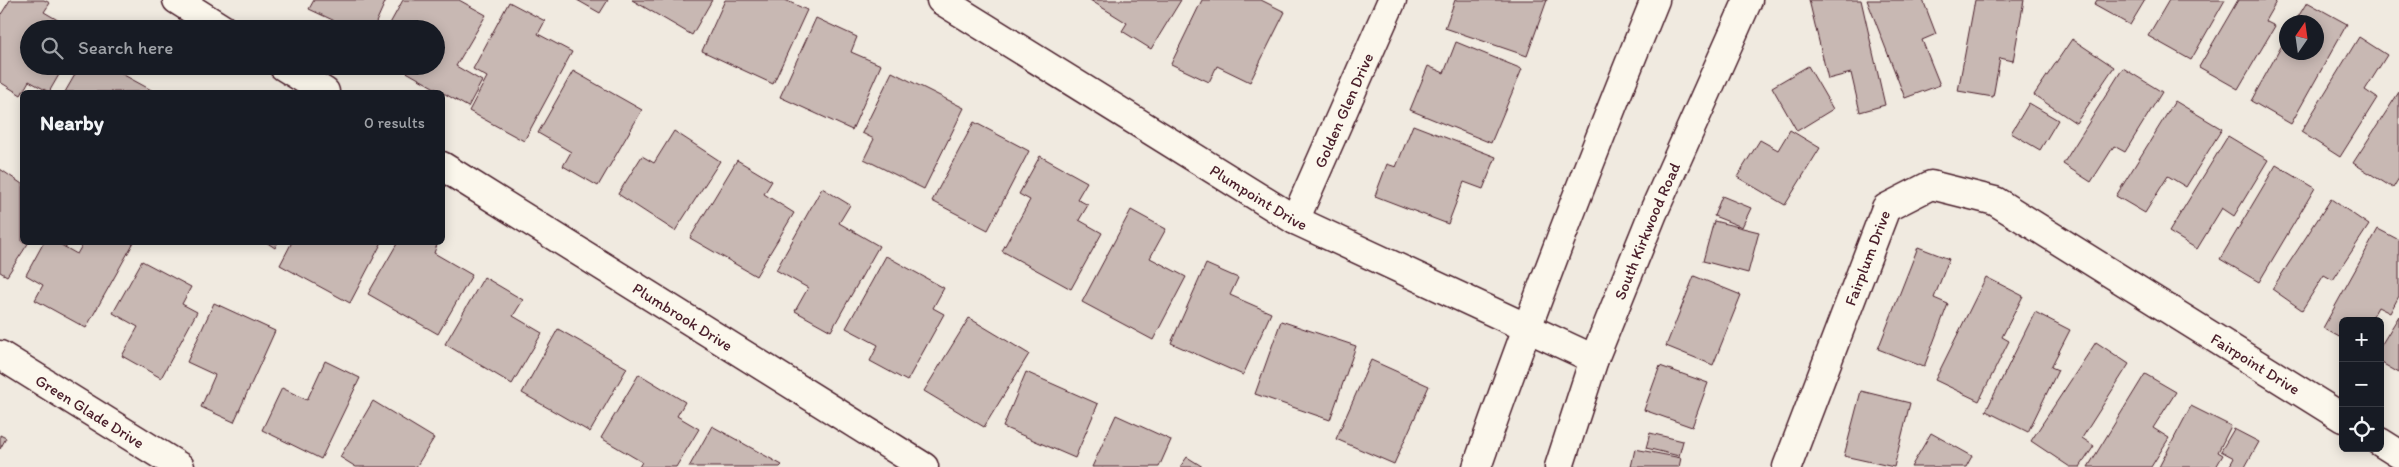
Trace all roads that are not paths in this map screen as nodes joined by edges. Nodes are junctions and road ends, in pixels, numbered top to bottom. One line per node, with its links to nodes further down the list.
1 (177, 0): 6 (street)
2 (941, 0): 10 (street, Plumpoint Drive)
3 (1392, 0): 10 (street, Golden Glen Drive)
4 (1655, 0): 12 (street)
5 (1748, 0): 14 (street, South Kirkwood Road)
6 (209, 20)
7 (298, 75): 8 (street)
8 (322, 90)
9 (445, 168): 19 (street, Plumbrook Drive)
10 (1296, 220): 12 (street, Plumpoint Drive)
11 (2168, 309): 15 (street, Fairpoint Drive); 22 (street, Fairplum Drive)
12 (1526, 327): 14 (street, Plumpoint Drive); 20 (street)
13 (0, 355): 18 (street, Green Glade Drive)
14 (1594, 360): 21 (street, South Kirkwood Road)
15 (2339, 416)
16 (2384, 445): 17 (street)
17 (2399, 454)
18 (180, 467)
19 (924, 467)
20 (1477, 467)
21 (1559, 467)
22 (1786, 467)

